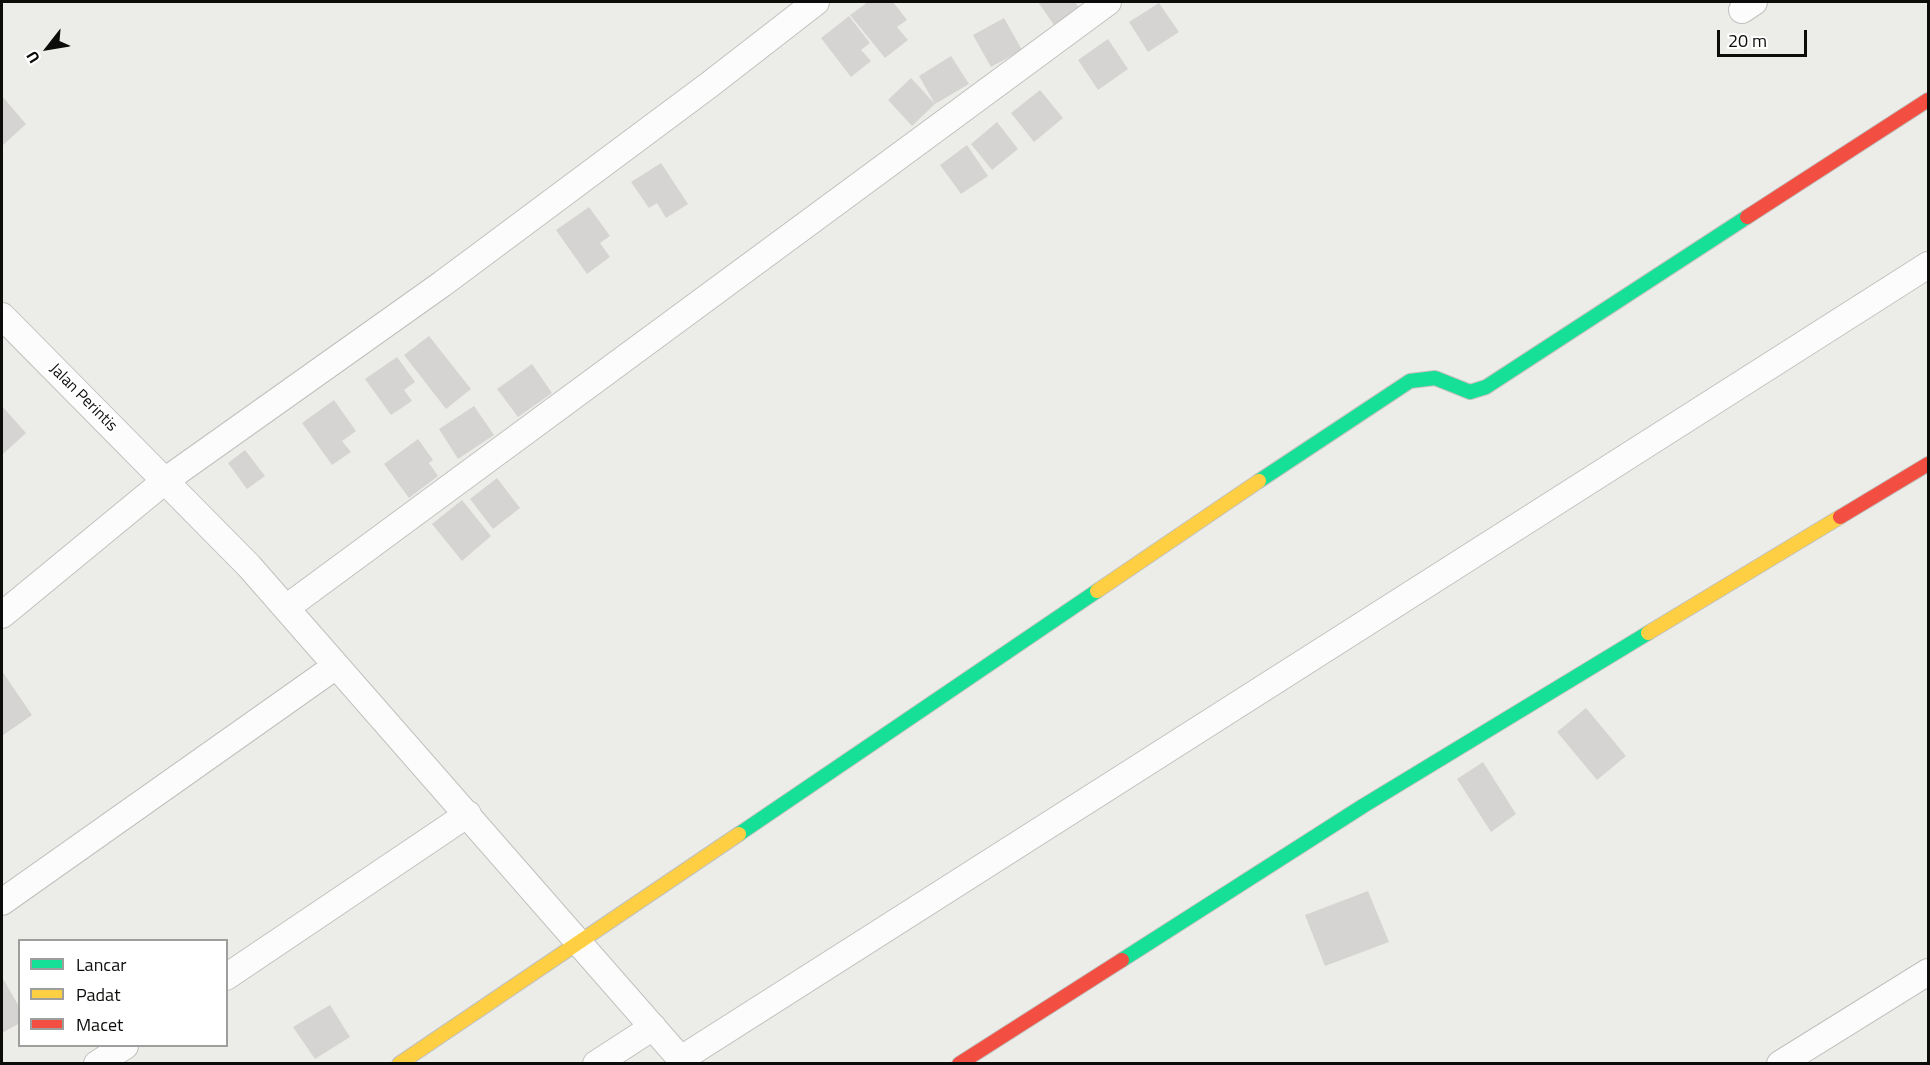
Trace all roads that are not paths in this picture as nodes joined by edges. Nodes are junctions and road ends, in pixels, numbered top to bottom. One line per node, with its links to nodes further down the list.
1 (816, 2): 7 (street)
2 (1108, 2): 8 (street)
3 (1929, 100): 13 (street)
4 (1929, 265): 18 (street)
5 (2, 316): 7 (street, Jalan Perintis)
6 (1929, 464): 22 (street)
7 (166, 480): 8 (street, Jalan Perintis); 9 (street)
8 (285, 608): 10 (street, Jalan Perintis)
9 (2, 615)
10 (336, 666): 11 (street, Jalan Perintis); 12 (street)
11 (468, 814): 13 (street, Jalan Perintis); 15 (street)
12 (2, 902)
13 (578, 944): 16 (street, Jalan Perintis); 20 (street)
14 (1929, 972): 23 (street)
15 (228, 976)
16 (653, 1027): 18 (street, Jalan Perintis); 21 (street)
17 (122, 1047): 19 (street)
18 (683, 1061)
19 (97, 1064)
20 (399, 1064)
21 (596, 1064)
22 (959, 1064)
23 (1780, 1064)

